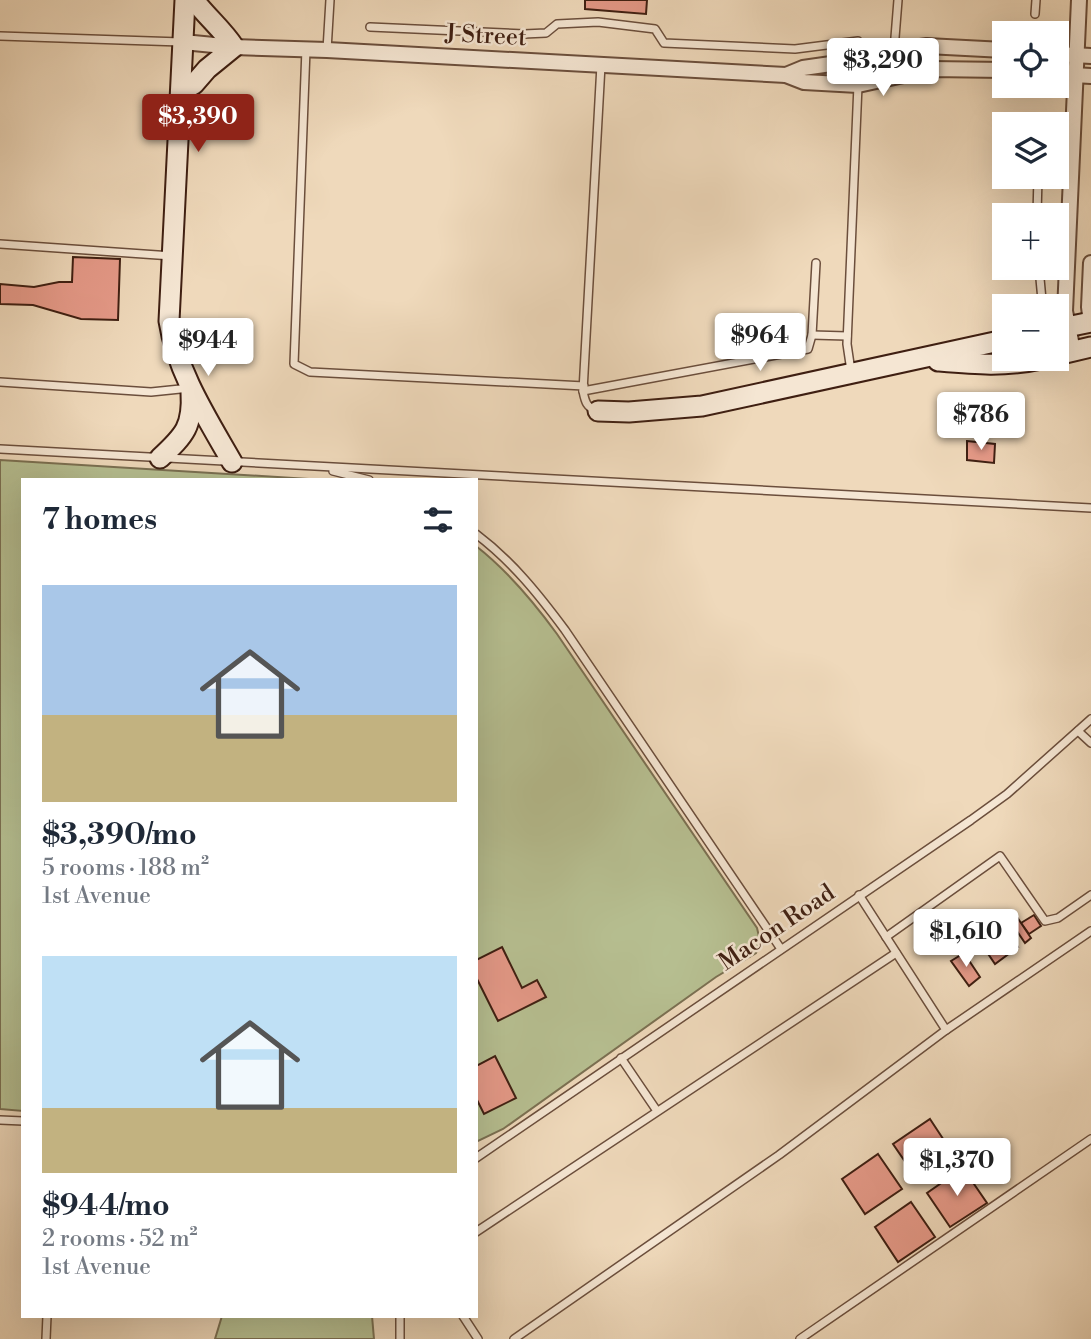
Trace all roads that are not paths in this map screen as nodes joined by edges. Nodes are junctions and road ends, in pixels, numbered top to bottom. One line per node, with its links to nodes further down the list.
1 (185, 0): 11 (street)
2 (194, 0): 12 (street)
3 (330, 0): 15 (lane)
4 (898, 0): 16 (lane)
5 (1036, 0): 7 (lane)
6 (1079, 0): 17 (street)
7 (1035, 14)
8 (370, 27): 10 (lane)
9 (0, 36): 11 (lane)
10 (858, 41)
11 (183, 42): 12 (street, J Street); 25 (street)
12 (234, 47): 13 (street, J Street); 25 (street)
13 (306, 49): 15 (street, J Street); 41 (lane)
14 (992, 49): 16 (street, J Street)
15 (327, 50): 18 (street, J Street)
16 (894, 51): 20 (street, J Street)
17 (1084, 56): 22 (street)
18 (601, 65): 20 (street, J Street); 41 (lane)
19 (992, 70): 24 (street, J Street)
20 (786, 75): 24 (street, J Street)
21 (1069, 75): 22 (street)
22 (1075, 75): 23 (street); 30 (street)
23 (1091, 76)
24 (858, 85): 34 (lane)
25 (182, 91): 27 (street)
26 (0, 244): 27 (lane)
27 (172, 256): 40 (street)
28 (817, 263): 33 (lane)
29 (1091, 263): 31 (street)
30 (1066, 294)
31 (1091, 323): 32 (street)
32 (1069, 327)
33 (812, 335): 34 (lane); 41 (lane)
34 (847, 336): 38 (lane)
35 (992, 343): 36 (street)
36 (923, 359): 37 (street); 38 (street)
37 (992, 365)
38 (851, 373): 42 (street)
39 (0, 383): 40 (lane)
40 (191, 387): 44 (street); 45 (street)
41 (584, 388): 42 (lane)
42 (598, 411)
43 (0, 449): 44 (lane)
44 (160, 458): 45 (lane)
45 (232, 462): 46 (lane)
46 (303, 466): 47 (lane); 48 (lane)
47 (360, 478)
48 (1091, 508)
49 (478, 536): 57 (lane)
50 (1091, 719): 51 (lane, Macon Road)
51 (1078, 731): 52 (lane); 53 (lane, Macon Road)
52 (1091, 743)
53 (859, 895): 56 (lane); 57 (lane, Macon Road)
54 (1091, 895): 56 (lane)
55 (1091, 932): 59 (lane)
56 (886, 937): 58 (lane)
57 (781, 948): 60 (lane, Macon Road)
58 (896, 953): 59 (lane); 61 (lane)
59 (946, 1030): 73 (lane)
60 (621, 1058): 61 (lane); 65 (lane, Macon Road)
61 (657, 1111): 66 (lane)
62 (0, 1120): 63 (lane)
63 (21, 1121)
64 (1091, 1139): 74 (lane)
65 (478, 1157)
66 (478, 1231)
67 (47, 1318): 70 (lane)
68 (400, 1318): 71 (lane)
69 (464, 1318): 72 (lane)
70 (46, 1339)
71 (400, 1339)
72 (478, 1339)
73 (514, 1339)
74 (800, 1339)

